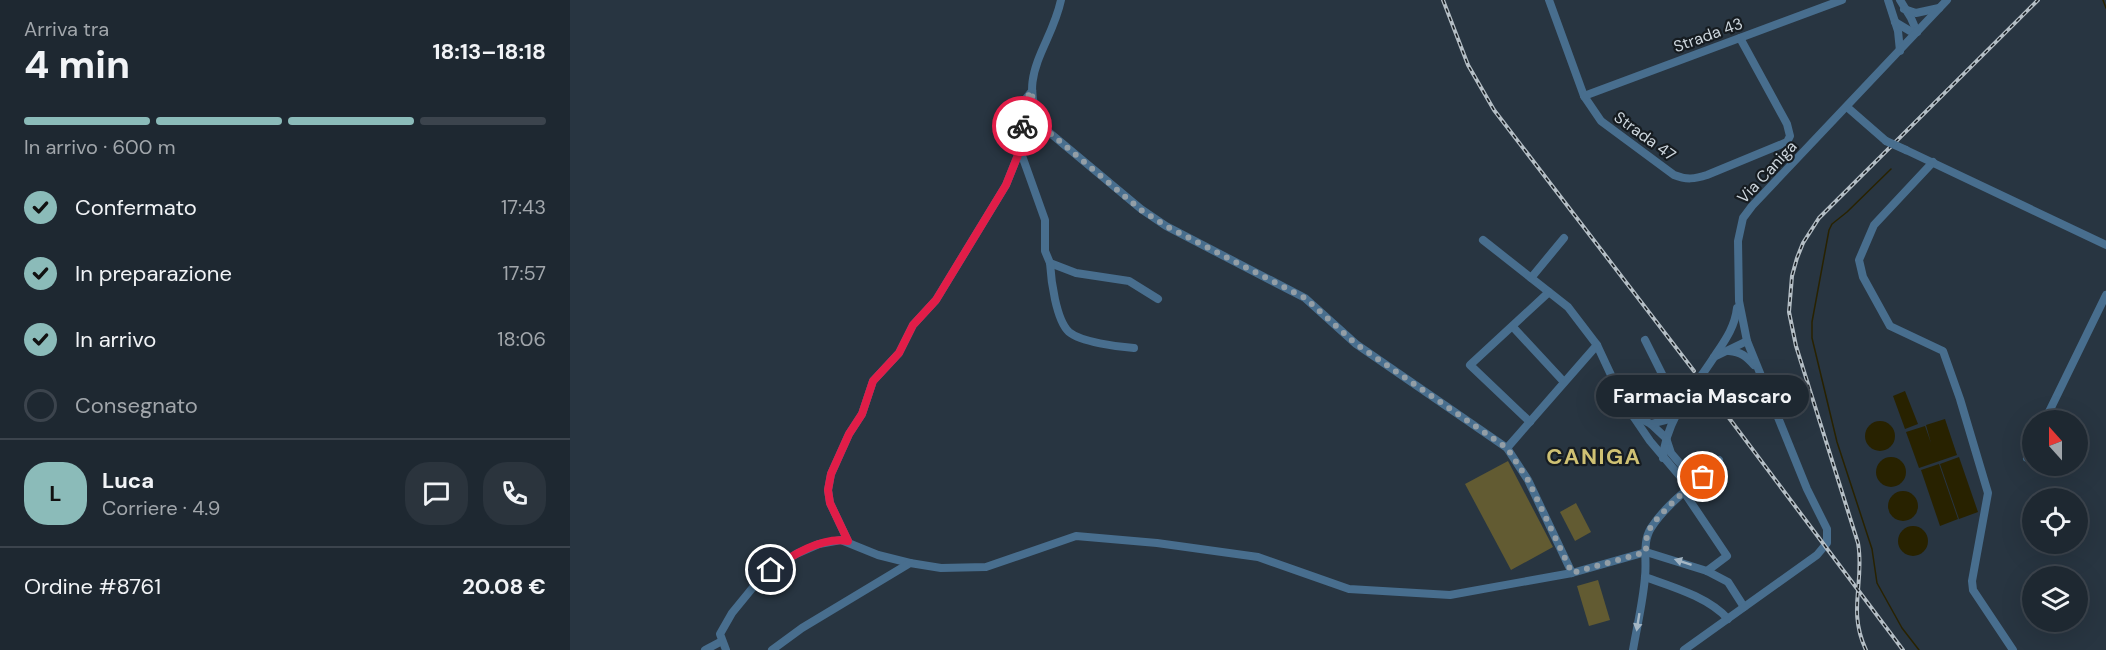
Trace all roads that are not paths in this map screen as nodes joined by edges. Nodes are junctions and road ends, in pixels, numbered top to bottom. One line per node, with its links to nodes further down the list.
1 (1061, 0): 13 (street)
2 (1548, 0): 14 (street, Strada 47)
3 (1842, 0): 11 (street, Strada 43)
4 (1888, 0): 9 (street)
5 (1900, 0): 8 (street)
6 (1947, 0): 7 (street, Via Caniga)
7 (1939, 8): 8 (street); 10 (street, Via Caniga)
8 (1904, 9): 10 (street)
9 (1895, 22): 10 (street); 12 (street)
10 (1917, 32): 12 (street, Via Caniga)
11 (1740, 38): 14 (street, Strada 43); 14 (street, Strada 47)
12 (1900, 51): 15 (street, Via Caniga)
13 (1032, 91): 16 (street); 45 (street)
14 (1584, 96)
15 (1847, 107): 17 (street, bridge); 26 (street, Via Caniga)
16 (1020, 150): 21 (street); 49 (street)
17 (1933, 162): 20 (street); 63 (street)
18 (1564, 238): 22 (street)
19 (1483, 240): 22 (street)
20 (2106, 244)
21 (1050, 263): 25 (street); 32 (street)
22 (1531, 278): 23 (street)
23 (1549, 292): 27 (street); 31 (street)
24 (2106, 295): 38 (street)
25 (1158, 299)
26 (1739, 301): 29 (street, Via Caniga); 30 (street)
27 (1513, 327): 36 (street); 41 (street)
28 (1645, 340): 37 (street)
29 (1747, 341): 30 (street); 33 (street); 35 (street, Via Caniga)
30 (1723, 344): 34 (street)
31 (1597, 345): 36 (street); 37 (street)
32 (1134, 348)
33 (1729, 351): 34 (street); 35 (street)
34 (1714, 357): 40 (street)
35 (1760, 373): 55 (street, Via Caniga)
36 (1564, 382): 41 (street)
37 (1621, 397): 39 (street)
38 (2050, 410)
39 (1631, 413): 42 (street); 43 (street)
40 (1674, 418): 42 (street); 44 (street)
41 (1530, 422): 45 (street)
42 (1651, 424): 44 (street)
43 (1647, 436): 44 (street); 46 (street)
44 (1666, 438): 46 (street); 48 (street)
45 (1507, 448): 53 (street)
46 (1663, 458): 48 (street)
47 (1719, 460): 48 (street)
48 (1689, 487): 50 (street); 52 (street)
49 (848, 541): 51 (street); 57 (street)
50 (1646, 552): 52 (street, one-way to 50); 53 (street); 54 (street)
51 (910, 563): 53 (street); 60 (street)
52 (1707, 571): 55 (street)
53 (1572, 573)
54 (1645, 577): 56 (street); 61 (street, one-way to 61)
55 (1744, 607): 56 (street, Via Caniga)
56 (1728, 619): 62 (street, Via Caniga)
57 (722, 641): 58 (street); 59 (street)
58 (705, 650)
59 (726, 650)
60 (772, 650)
61 (1634, 650)
62 (1684, 650)
63 (2013, 650)

